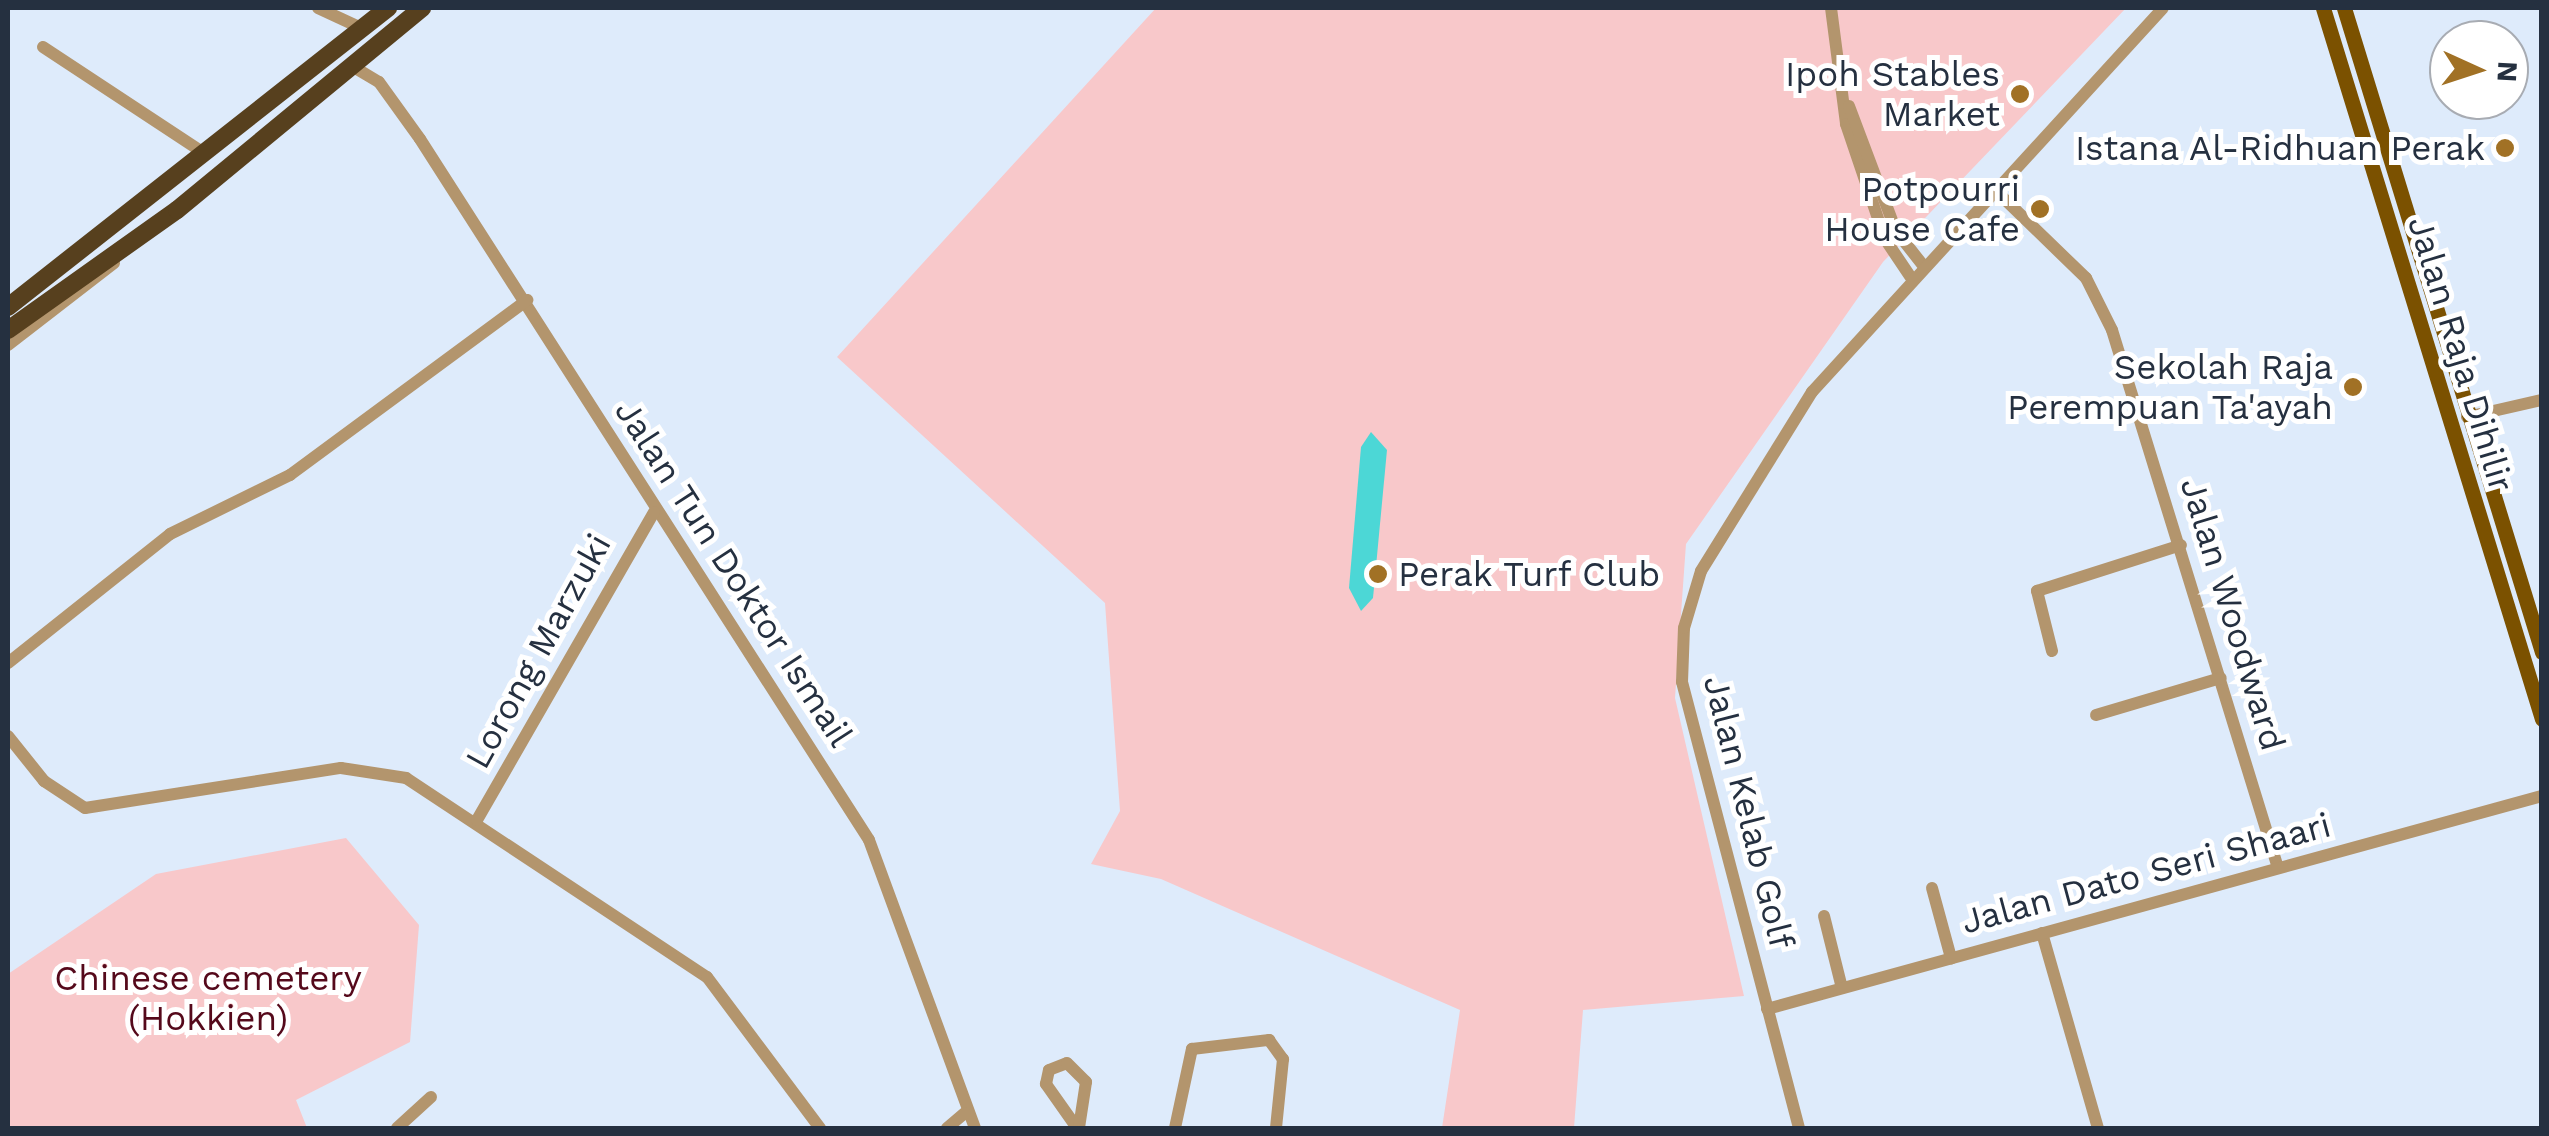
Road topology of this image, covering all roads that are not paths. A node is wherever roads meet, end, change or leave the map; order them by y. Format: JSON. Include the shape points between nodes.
{"nodes":[{"id":1,"x":318,"y":8,"type":"edge"},
{"id":2,"x":388,"y":8,"type":"edge"},
{"id":3,"x":422,"y":8,"type":"edge"},
{"id":4,"x":1831,"y":8,"type":"edge"},
{"id":5,"x":2152,"y":8,"type":"edge"},
{"id":6,"x":2163,"y":8,"type":"edge"},
{"id":7,"x":2324,"y":8,"type":"edge"},
{"id":8,"x":2344,"y":8,"type":"edge"},
{"id":9,"x":329,"y":20,"type":"junction"},
{"id":10,"x":361,"y":28,"type":"junction"},
{"id":11,"x":376,"y":46,"type":"junction"},
{"id":12,"x":42,"y":47,"type":"dead end"},
{"id":13,"x":328,"y":54,"type":"junction"},
{"id":14,"x":352,"y":66,"type":"junction"},
{"id":15,"x":378,"y":82,"type":"junction"},
{"id":16,"x":1846,"y":99,"type":"junction"},
{"id":17,"x":205,"y":154,"type":"junction"},
{"id":18,"x":1992,"y":188,"type":"junction"},
{"id":19,"x":146,"y":234,"type":"junction"},
{"id":20,"x":1922,"y":264,"type":"junction"},
{"id":21,"x":1910,"y":276,"type":"junction"},
{"id":22,"x":527,"y":300,"type":"junction"},
{"id":23,"x":10,"y":304,"type":"edge"},
{"id":24,"x":8,"y":330,"type":"edge"},
{"id":25,"x":8,"y":345,"type":"edge"},
{"id":26,"x":2542,"y":400,"type":"edge"},
{"id":27,"x":2467,"y":417,"type":"junction"},
{"id":28,"x":654,"y":512,"type":"junction"},
{"id":29,"x":2181,"y":545,"type":"junction"},
{"id":30,"x":2052,"y":650,"type":"dead end"},
{"id":31,"x":2542,"y":652,"type":"edge"},
{"id":32,"x":8,"y":663,"type":"edge"},
{"id":33,"x":2221,"y":678,"type":"junction"},
{"id":34,"x":2096,"y":715,"type":"dead end"},
{"id":35,"x":2542,"y":718,"type":"edge"},
{"id":36,"x":8,"y":736,"type":"edge"},
{"id":37,"x":2542,"y":796,"type":"edge"},
{"id":38,"x":478,"y":820,"type":"junction"},
{"id":39,"x":2278,"y":868,"type":"junction"},
{"id":40,"x":1932,"y":888,"type":"dead end"},
{"id":41,"x":1824,"y":916,"type":"dead end"},
{"id":42,"x":2042,"y":933,"type":"junction"},
{"id":43,"x":1951,"y":958,"type":"junction"},
{"id":44,"x":1842,"y":988,"type":"junction"},
{"id":45,"x":1767,"y":1009,"type":"junction"},
{"id":46,"x":432,"y":1097,"type":"dead end"},
{"id":47,"x":965,"y":1113,"type":"junction"},
{"id":48,"x":397,"y":1128,"type":"edge"},
{"id":49,"x":820,"y":1128,"type":"edge"},
{"id":50,"x":947,"y":1128,"type":"edge"},
{"id":51,"x":975,"y":1128,"type":"edge"},
{"id":52,"x":1078,"y":1128,"type":"edge"},
{"id":53,"x":1175,"y":1128,"type":"edge"},
{"id":54,"x":1276,"y":1128,"type":"edge"},
{"id":55,"x":1799,"y":1128,"type":"edge"},
{"id":56,"x":2098,"y":1128,"type":"edge"}],
"edges":[{"from":1,"to":9,"type":"street"},
{"from":2,"to":10,"type":"highway"},
{"from":3,"to":11,"type":"highway"},
{"from":4,"to":16,"type":"street"},
{"from":5,"to":18,"type":"street","name":"Jalan Kelab Golf"},
{"from":6,"to":18,"type":"street","name":"Jalan Kelab Golf"},
{"from":7,"to":35,"type":"main road","name":"Jalan Raja Dihilir"},
{"from":8,"to":27,"type":"main road","name":"Jalan Raja Dihilir"},
{"from":9,"to":10,"type":"street"},
{"from":9,"to":13,"type":"street"},
{"from":10,"to":13,"type":"highway"},
{"from":11,"to":14,"type":"highway"},
{"from":11,"to":15,"type":"street"},
{"from":12,"to":17,"type":"street"},
{"from":13,"to":17,"type":"highway"},
{"from":14,"to":15,"type":"street","name":"Jalan Tun Doktor Ismail"},
{"from":14,"to":19,"type":"highway"},
{"from":15,"to":22,"type":"street","name":"Jalan Tun Doktor Ismail"},
{"from":16,"to":20,"type":"street","via":[[1896,231]]},
{"from":16,"to":21,"type":"street","via":[[1885,240]]},
{"from":17,"to":23,"type":"highway"},
{"from":18,"to":20,"type":"street","name":"Jalan Kelab Golf"},
{"from":18,"to":29,"type":"street","name":"Jalan Woodward","via":[[2094,287]]},
{"from":19,"to":24,"type":"highway"},
{"from":19,"to":25,"type":"street"},
{"from":20,"to":21,"type":"street","name":"Jalan Kelab Golf"},
{"from":21,"to":45,"type":"street","name":"Jalan Kelab Golf","via":[[1812,392],[1701,571],[1684,628],[1682,682]]},
{"from":22,"to":28,"type":"street","name":"Jalan Tun Doktor Ismail"},
{"from":22,"to":32,"type":"street","via":[[290,475],[170,534]]},
{"from":26,"to":27,"type":"street"},
{"from":27,"to":31,"type":"main road","name":"Jalan Raja Dihilir"},
{"from":28,"to":38,"type":"street","name":"Lorong Marzuki"},
{"from":28,"to":47,"type":"street","name":"Jalan Tun Doktor Ismail","via":[[869,840]]},
{"from":29,"to":30,"type":"street","via":[[2037,591]]},
{"from":29,"to":33,"type":"street","name":"Jalan Woodward"},
{"from":33,"to":34,"type":"street"},
{"from":33,"to":39,"type":"street","name":"Jalan Woodward"},
{"from":36,"to":38,"type":"street","via":[[44,781],[85,808],[365,766]]},
{"from":37,"to":39,"type":"street","name":"Jalan Dato Seri Shaari"},
{"from":38,"to":49,"type":"street","via":[[707,977]]},
{"from":39,"to":42,"type":"street","name":"Jalan Dato Seri Shaari"},
{"from":40,"to":43,"type":"street"},
{"from":41,"to":44,"type":"street"},
{"from":42,"to":43,"type":"street","name":"Jalan Dato Seri Shaari"},
{"from":42,"to":56,"type":"street"},
{"from":43,"to":44,"type":"street","name":"Jalan Dato Seri Shaari"},
{"from":44,"to":45,"type":"street","name":"Jalan Dato Seri Shaari"},
{"from":45,"to":55,"type":"street","name":"Jalan Kelab Golf"},
{"from":46,"to":48,"type":"street"},
{"from":47,"to":50,"type":"street"},
{"from":47,"to":51,"type":"street","name":"Jalan Tun Doktor Ismail"},
{"from":52,"to":52,"type":"street","via":[[1046,1084],[1049,1070],[1067,1062],[1086,1082]]},
{"from":53,"to":54,"type":"street","via":[[1192,1049],[1269,1040],[1284,1059]]}]}
